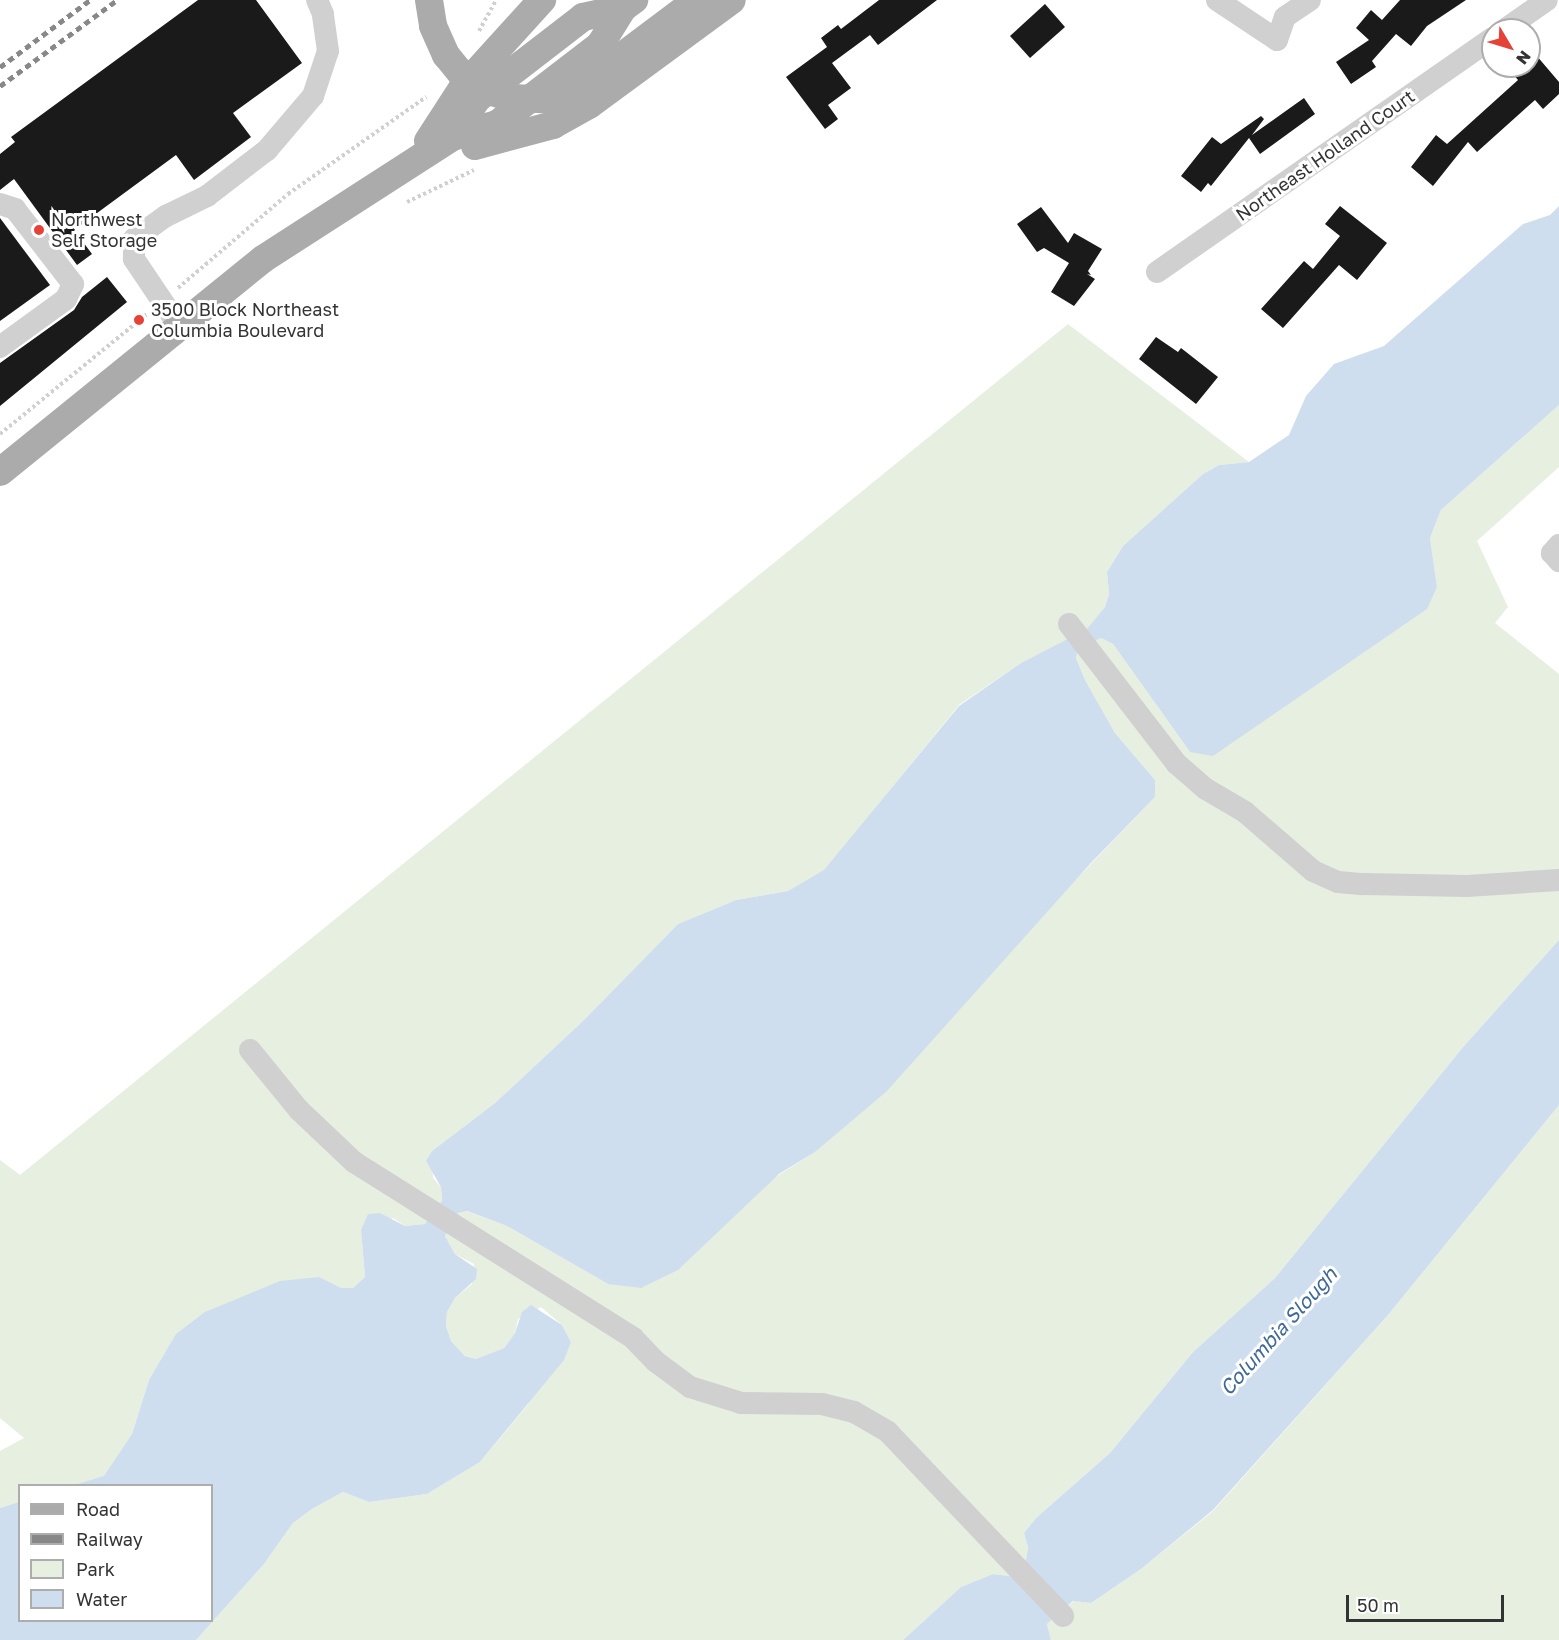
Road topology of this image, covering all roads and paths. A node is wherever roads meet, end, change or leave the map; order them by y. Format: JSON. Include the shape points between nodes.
{"nodes":[{"id":1,"x":317,"y":0,"type":"edge"},
{"id":2,"x":429,"y":0,"type":"edge"},
{"id":3,"x":542,"y":0,"type":"edge"},
{"id":4,"x":697,"y":0,"type":"edge"},
{"id":5,"x":732,"y":0,"type":"edge"},
{"id":6,"x":1216,"y":0,"type":"edge"},
{"id":7,"x":1310,"y":0,"type":"edge"},
{"id":8,"x":1547,"y":0,"type":"edge"},
{"id":9,"x":629,"y":4,"type":"edge"},
{"id":10,"x":1521,"y":18,"type":"edge"},
{"id":11,"x":1481,"y":46,"type":"edge"},
{"id":12,"x":431,"y":93,"type":"dead end"},
{"id":13,"x":419,"y":156,"type":"junction"},
{"id":14,"x":0,"y":204,"type":"edge"},
{"id":15,"x":1156,"y":272,"type":"dead end"},
{"id":16,"x":162,"y":302,"type":"junction"},
{"id":17,"x":179,"y":326,"type":"junction"},
{"id":18,"x":0,"y":347,"type":"edge"},
{"id":19,"x":0,"y":434,"type":"edge"},
{"id":20,"x":0,"y":472,"type":"edge"},
{"id":21,"x":1559,"y":545,"type":"edge"},
{"id":22,"x":1559,"y":561,"type":"edge"},
{"id":23,"x":1069,"y":624,"type":"dead end"},
{"id":24,"x":1559,"y":880,"type":"edge"},
{"id":25,"x":250,"y":1050,"type":"dead end"},
{"id":26,"x":1063,"y":1616,"type":"dead end"}],
"edges":[{"from":1,"to":16,"type":"street","via":[[328,51],[313,96],[267,150],[207,196],[166,216],[134,239],[134,259]]},
{"from":2,"to":4,"type":"main road","bridge":true,"via":[[438,42],[453,66],[483,89],[529,101],[580,86]]},
{"from":3,"to":13,"type":"main road","via":[[463,87]]},
{"from":5,"to":13,"type":"main road","via":[[615,89],[553,125],[502,141]]},
{"from":6,"to":7,"type":"street","via":[[1277,40],[1286,17]]},
{"from":8,"to":10,"type":"street"},
{"from":9,"to":13,"type":"main road","via":[[583,17],[477,99],[452,137]]},
{"from":11,"to":15,"type":"street","name":"Northeast Holland Court"},
{"from":12,"to":16,"type":"path","via":[[288,194]]},
{"from":13,"to":17,"type":"main road","via":[[263,259]]},
{"from":14,"to":18,"type":"street","via":[[15,209],[73,284],[66,300]]},
{"from":16,"to":17,"type":"street"},
{"from":16,"to":19,"type":"path"},
{"from":17,"to":20,"type":"main road"},
{"from":21,"to":22,"type":"street","via":[[1552,553]]},
{"from":23,"to":24,"type":"street","via":[[1181,769],[1245,812],[1313,871],[1338,882],[1363,884],[1467,886]]},
{"from":25,"to":26,"type":"street","via":[[299,1110],[354,1162],[633,1338],[655,1361],[690,1387],[741,1403],[822,1404],[868,1419],[898,1441]]}]}
